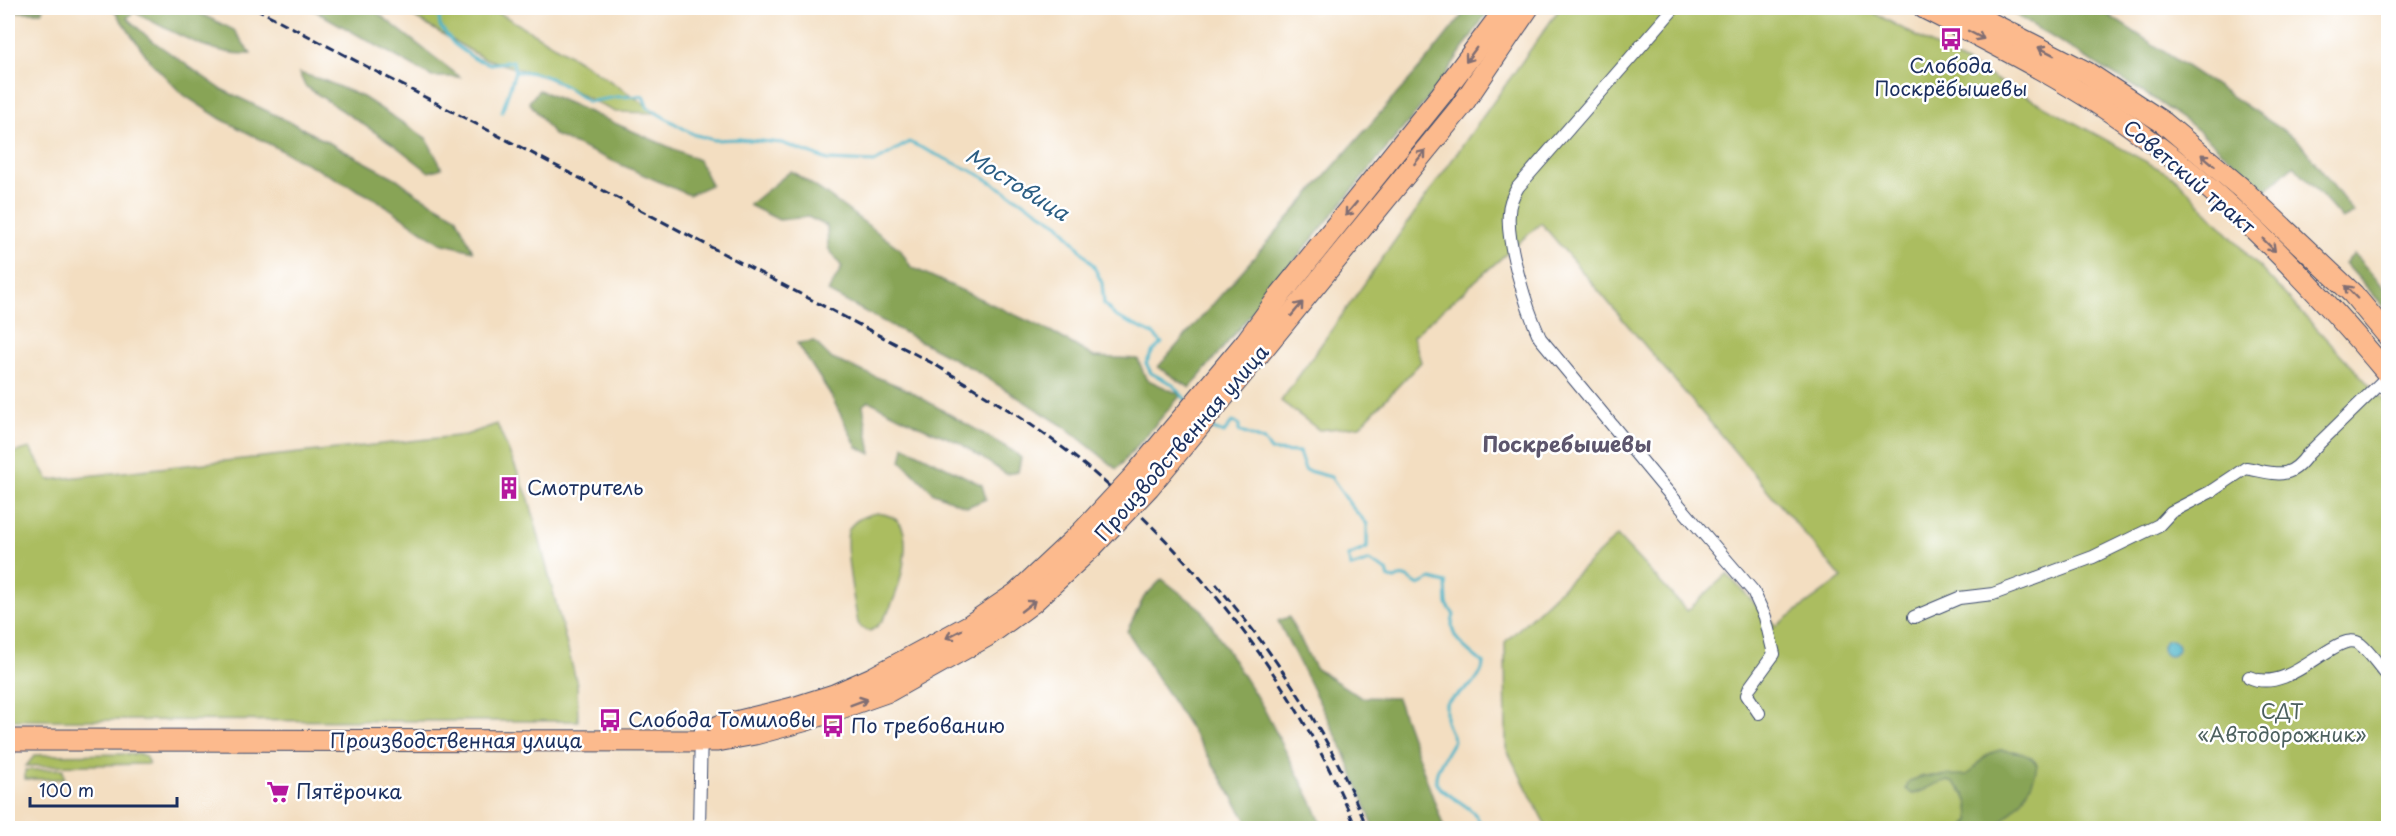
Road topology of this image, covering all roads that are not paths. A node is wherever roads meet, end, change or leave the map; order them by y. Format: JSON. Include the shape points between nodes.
{"nodes":[{"id":1,"x":1506,"y":8,"type":"edge"},
{"id":2,"x":1528,"y":8,"type":"edge"},
{"id":3,"x":1674,"y":8,"type":"edge"},
{"id":4,"x":1924,"y":8,"type":"edge"},
{"id":5,"x":1961,"y":8,"type":"edge"},
{"id":6,"x":2388,"y":336,"type":"edge"},
{"id":7,"x":1252,"y":348,"type":"junction"},
{"id":8,"x":2388,"y":375,"type":"edge"},
{"id":9,"x":1914,"y":617,"type":"dead end"},
{"id":10,"x":2249,"y":676,"type":"dead end"},
{"id":11,"x":2388,"y":676,"type":"edge"},
{"id":12,"x":1759,"y":713,"type":"dead end"},
{"id":13,"x":8,"y":729,"type":"edge"},
{"id":14,"x":701,"y":735,"type":"junction"},
{"id":15,"x":8,"y":740,"type":"edge"},
{"id":16,"x":699,"y":828,"type":"edge"}],
"edges":[{"from":1,"to":7,"type":"highway","name":"Производственная улица","one_way":true,"via":[[1281,294]]},
{"from":7,"to":2,"type":"highway","name":"Производственная улица","one_way":true,"via":[[1460,108]]},
{"from":3,"to":12,"type":"street","via":[[1518,187],[1508,224],[1540,338],[1753,591],[1765,617],[1774,654],[1747,695]]},
{"from":4,"to":8,"type":"highway","name":"Советский тракт","one_way":true,"via":[[2044,71],[2143,135],[2228,204],[2335,311]]},
{"from":6,"to":5,"type":"highway","name":"Советский тракт","one_way":true,"via":[[2354,294],[2240,187],[2164,123],[2086,72]]},
{"from":7,"to":14,"type":"highway","name":"Производственная улица","bridge":true,"via":[[1149,487],[1086,540],[1032,603],[987,636],[889,691],[807,720],[755,734]]},
{"from":8,"to":9,"type":"street","via":[[2308,454],[2298,469],[2282,474],[2246,468],[2171,513],[2159,525],[2093,557],[1993,594],[1959,598]]},
{"from":10,"to":11,"type":"street","via":[[2258,681],[2288,676],[2349,641],[2360,644]]},
{"from":13,"to":14,"type":"highway","name":"Производственная улица"},
{"from":14,"to":15,"type":"highway","name":"Производственная улица"},
{"from":14,"to":16,"type":"street"}]}
